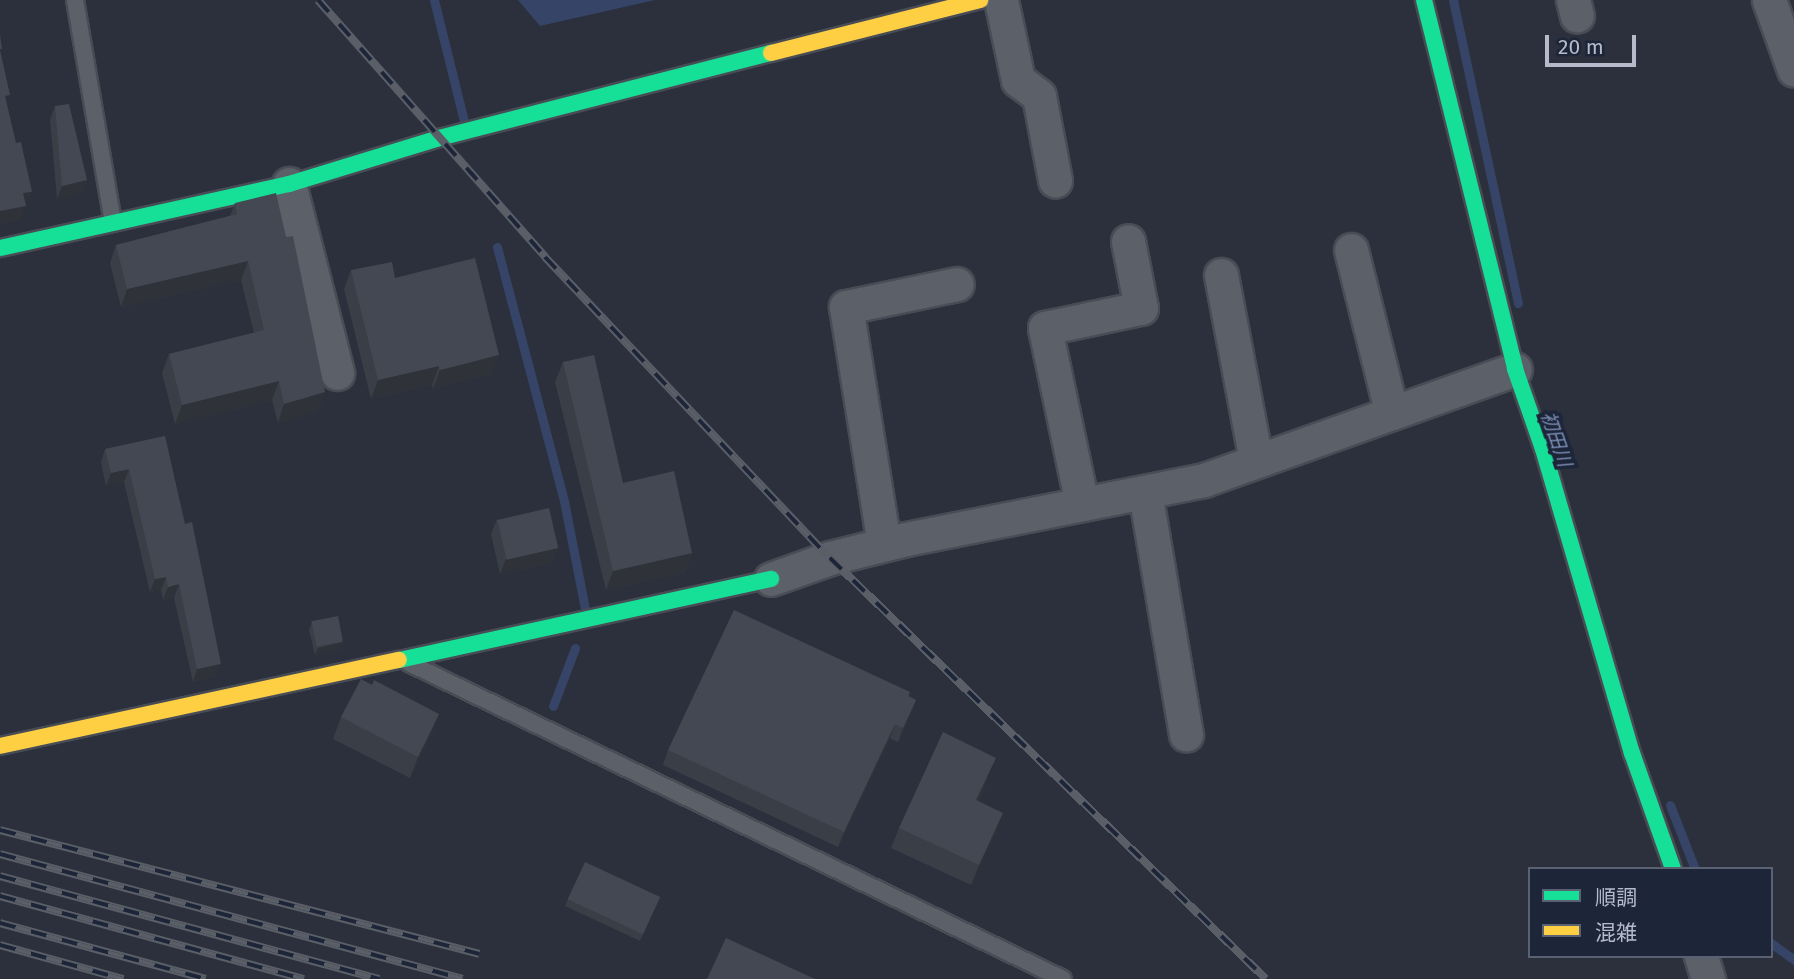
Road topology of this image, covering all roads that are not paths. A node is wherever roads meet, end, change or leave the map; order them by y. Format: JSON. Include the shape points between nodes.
{"nodes":[{"id":1,"x":75,"y":0,"type":"edge"},
{"id":2,"x":1001,"y":0,"type":"edge"},
{"id":3,"x":1424,"y":0,"type":"edge"},
{"id":4,"x":1769,"y":0,"type":"edge"},
{"id":5,"x":962,"y":2,"type":"edge"},
{"id":6,"x":1794,"y":70,"type":"edge"},
{"id":7,"x":1055,"y":180,"type":"dead end"},
{"id":8,"x":289,"y":184,"type":"junction"},
{"id":9,"x":113,"y":223,"type":"junction"},
{"id":10,"x":1128,"y":241,"type":"dead end"},
{"id":11,"x":0,"y":248,"type":"edge"},
{"id":12,"x":1351,"y":250,"type":"dead end"},
{"id":13,"x":1221,"y":275,"type":"dead end"},
{"id":14,"x":957,"y":284,"type":"dead end"},
{"id":15,"x":1515,"y":369,"type":"junction"},
{"id":16,"x":337,"y":373,"type":"dead end"},
{"id":17,"x":1391,"y":411,"type":"junction"},
{"id":18,"x":1256,"y":461,"type":"junction"},
{"id":19,"x":1145,"y":492,"type":"junction"},
{"id":20,"x":1082,"y":504,"type":"junction"},
{"id":21,"x":884,"y":544,"type":"junction"},
{"id":22,"x":771,"y":579,"type":"joint"},
{"id":23,"x":401,"y":659,"type":"junction"},
{"id":24,"x":1186,"y":735,"type":"dead end"},
{"id":25,"x":0,"y":746,"type":"edge"},
{"id":26,"x":1672,"y":867,"type":"edge"},
{"id":27,"x":1702,"y":958,"type":"edge"},
{"id":28,"x":1063,"y":979,"type":"edge"},
{"id":29,"x":1708,"y":979,"type":"edge"}],
"edges":[{"from":1,"to":9,"type":"lane"},
{"from":2,"to":7,"type":"street","via":[[1017,80],[1039,96]]},
{"from":3,"to":15,"type":"street"},
{"from":4,"to":6,"type":"street"},
{"from":5,"to":8,"type":"street","via":[[439,138]]},
{"from":8,"to":9,"type":"street"},
{"from":8,"to":16,"type":"street"},
{"from":9,"to":11,"type":"street"},
{"from":10,"to":20,"type":"street","via":[[1141,308],[1045,328]]},
{"from":12,"to":17,"type":"street"},
{"from":13,"to":18,"type":"street"},
{"from":14,"to":21,"type":"street","via":[[846,307]]},
{"from":15,"to":17,"type":"street"},
{"from":15,"to":26,"type":"street","via":[[1632,753]]},
{"from":17,"to":18,"type":"street"},
{"from":18,"to":19,"type":"street","via":[[1204,480]]},
{"from":19,"to":20,"type":"street"},
{"from":19,"to":24,"type":"street"},
{"from":20,"to":21,"type":"street"},
{"from":21,"to":22,"type":"street"},
{"from":22,"to":23,"type":"street"},
{"from":23,"to":25,"type":"street"},
{"from":23,"to":28,"type":"lane"},
{"from":27,"to":29,"type":"street"}]}
